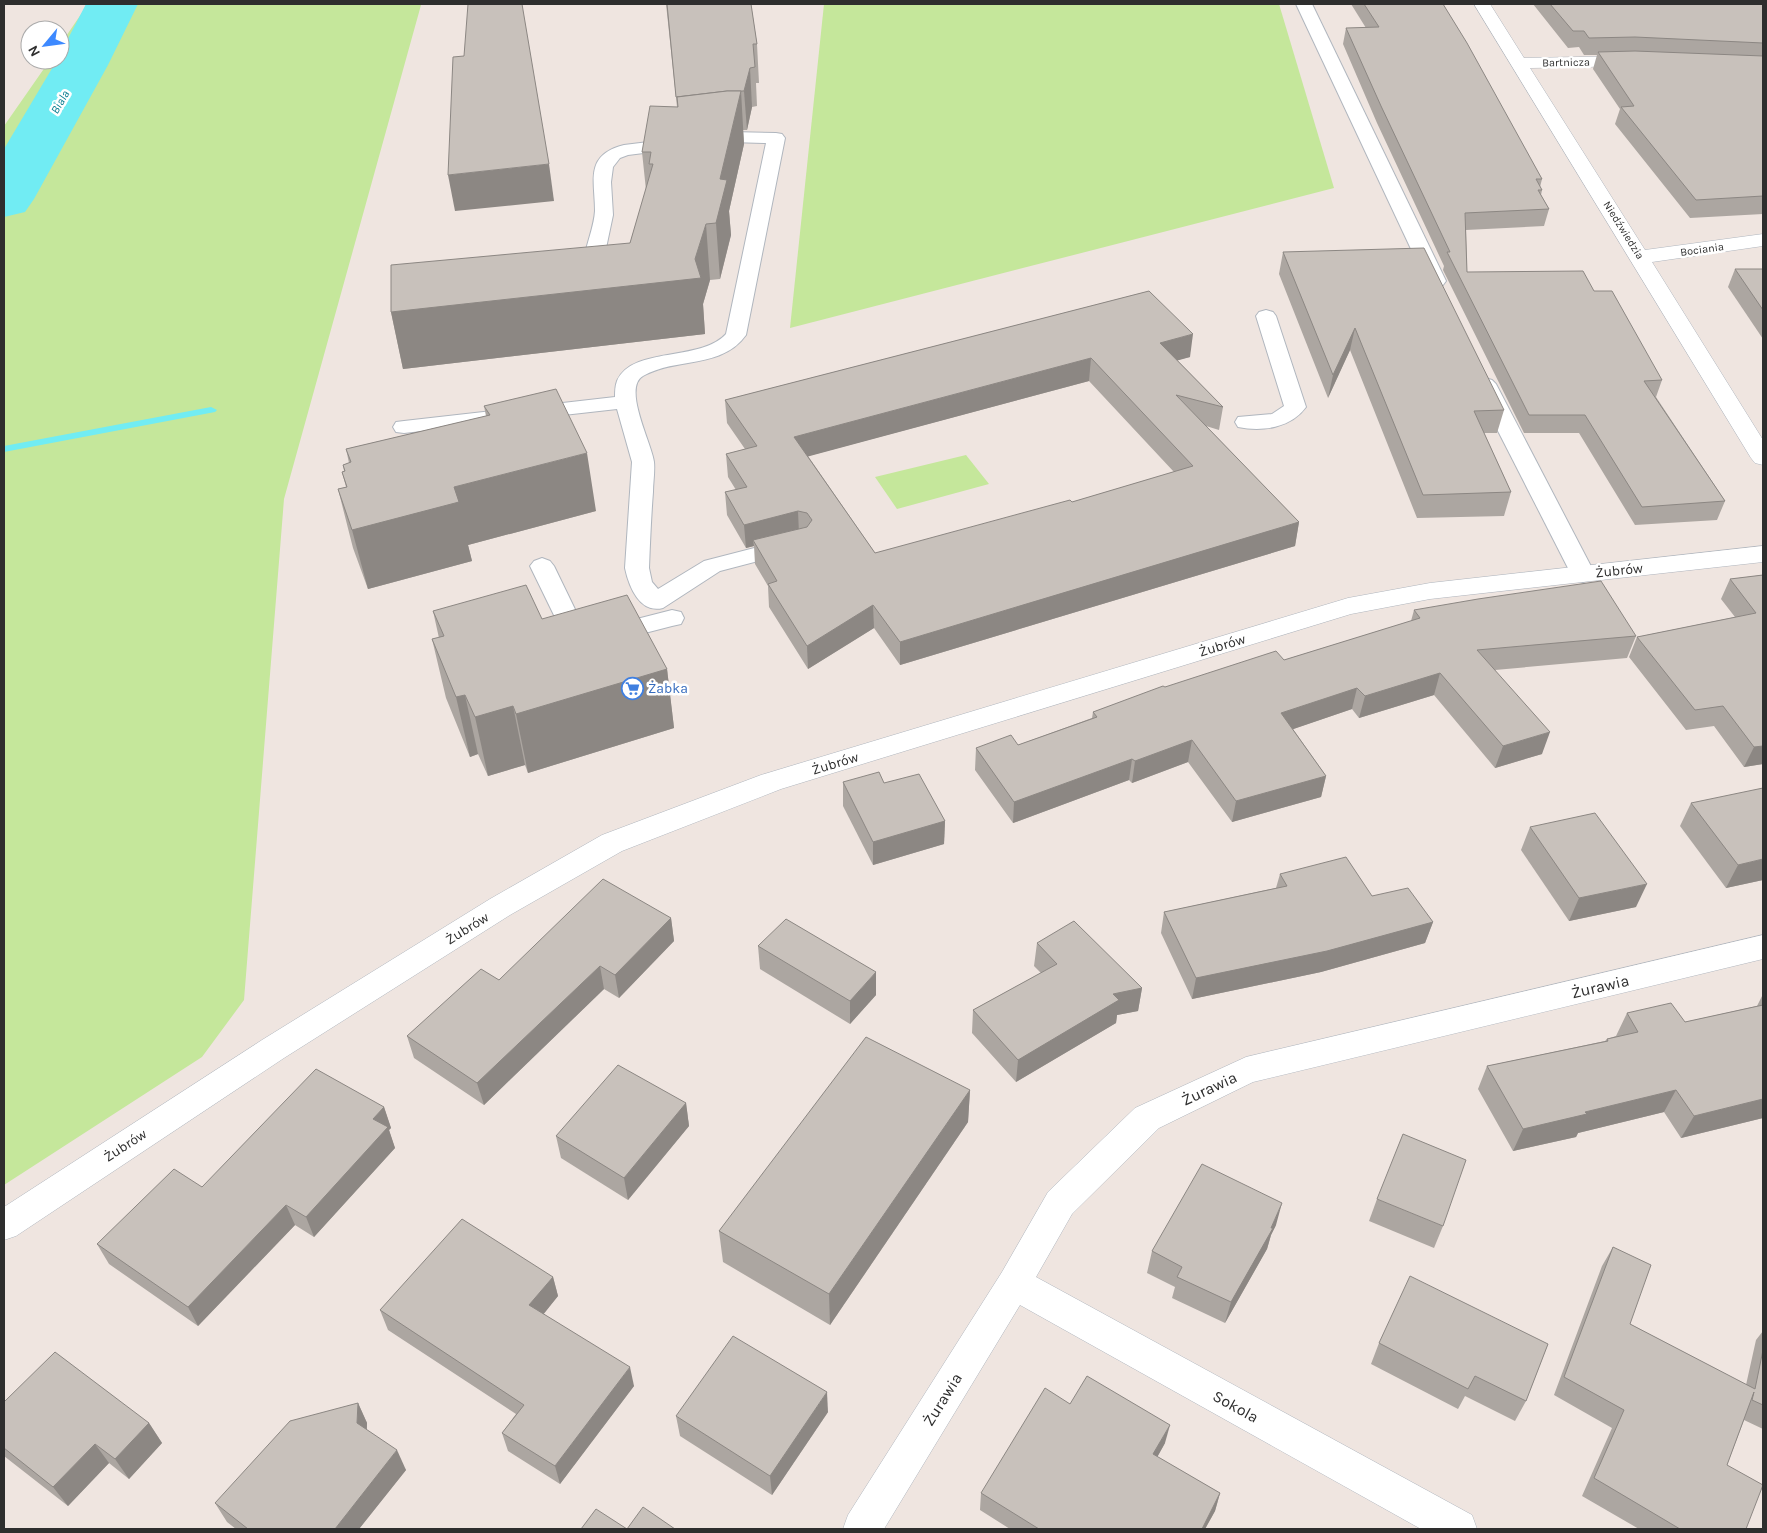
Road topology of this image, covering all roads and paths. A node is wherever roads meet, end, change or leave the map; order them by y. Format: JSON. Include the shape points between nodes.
{"nodes":[{"id":1,"x":1304,"y":4,"type":"edge"},
{"id":2,"x":1482,"y":4,"type":"edge"},
{"id":3,"x":1650,"y":62,"type":"edge"},
{"id":4,"x":1519,"y":63,"type":"junction"},
{"id":5,"x":1763,"y":240,"type":"edge"},
{"id":6,"x":1641,"y":257,"type":"junction"},
{"id":7,"x":554,"y":269,"type":"edge"},
{"id":8,"x":1444,"y":298,"type":"edge"},
{"id":9,"x":1266,"y":316,"type":"dead end"},
{"id":10,"x":1478,"y":369,"type":"edge"},
{"id":11,"x":625,"y":402,"type":"junction"},
{"id":12,"x":1246,"y":422,"type":"dead end"},
{"id":13,"x":404,"y":427,"type":"dead end"},
{"id":14,"x":1763,"y":458,"type":"edge"},
{"id":15,"x":799,"y":543,"type":"edge"},
{"id":16,"x":1763,"y":554,"type":"edge"},
{"id":17,"x":542,"y":566,"type":"dead end"},
{"id":18,"x":1583,"y":574,"type":"junction"},
{"id":19,"x":672,"y":618,"type":"dead end"},
{"id":20,"x":1763,"y":947,"type":"edge"},
{"id":21,"x":4,"y":1225,"type":"edge"},
{"id":22,"x":1014,"y":1283,"type":"junction"},
{"id":23,"x":862,"y":1529,"type":"edge"},
{"id":24,"x":1458,"y":1529,"type":"edge"}],
"edges":[{"from":1,"to":8,"type":"lane"},
{"from":2,"to":4,"type":"street","name":"Niedźwiedzia"},
{"from":3,"to":4,"type":"street","name":"Bartnicza"},
{"from":4,"to":6,"type":"street","name":"Niedźwiedzia"},
{"from":5,"to":6,"type":"street","name":"Bociania"},
{"from":6,"to":14,"type":"street","name":"Niedźwiedzia"},
{"from":7,"to":11,"type":"lane","via":[[572,268],[595,253],[604,212],[602,169],[611,154],[730,137],[776,138],[736,335],[728,344],[705,354],[634,372],[626,382]]},
{"from":9,"to":12,"type":"lane","via":[[1295,407],[1289,416],[1277,420]]},
{"from":10,"to":18,"type":"lane"},
{"from":11,"to":13,"type":"lane"},
{"from":11,"to":15,"type":"lane","via":[[643,462],[640,584],[656,602],[712,566]]},
{"from":16,"to":18,"type":"street","name":"Żubrów"},
{"from":17,"to":19,"type":"lane","via":[[580,642]]},
{"from":18,"to":21,"type":"street","name":"Żubrów","via":[[1430,591],[1348,606],[771,782],[612,843],[500,907],[273,1049]]},
{"from":20,"to":22,"type":"street","name":"Żurawia","via":[[1246,1070],[1147,1118],[1060,1203]]},
{"from":22,"to":23,"type":"street","name":"Żurawia"},
{"from":22,"to":24,"type":"street","name":"Sokola"}]}
